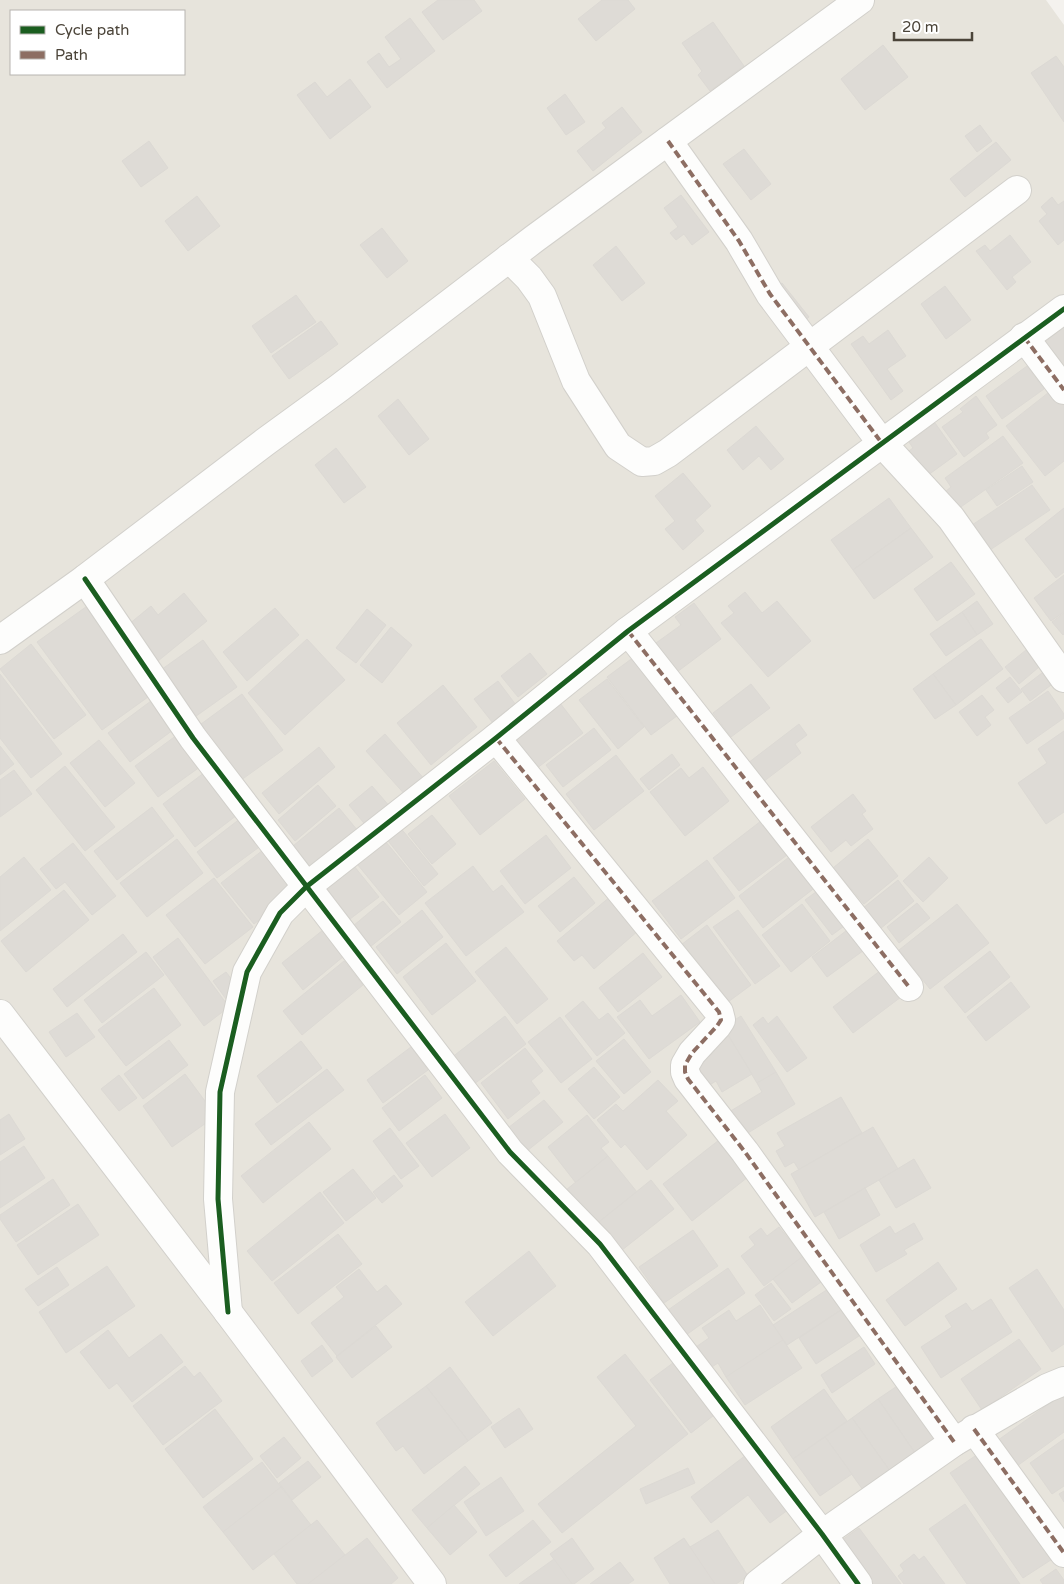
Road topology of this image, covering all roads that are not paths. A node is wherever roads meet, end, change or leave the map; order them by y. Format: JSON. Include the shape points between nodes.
{"nodes":[{"id":1,"x":860,"y":0,"type":"edge"},
{"id":2,"x":668,"y":141,"type":"junction"},
{"id":3,"x":1017,"y":190,"type":"dead end"},
{"id":4,"x":508,"y":258,"type":"junction"},
{"id":5,"x":1064,"y":308,"type":"edge"},
{"id":6,"x":1024,"y":337,"type":"junction"},
{"id":7,"x":809,"y":346,"type":"junction"},
{"id":8,"x":1064,"y":390,"type":"edge"},
{"id":9,"x":881,"y":442,"type":"junction"},
{"id":10,"x":85,"y":579,"type":"junction"},
{"id":11,"x":628,"y":631,"type":"junction"},
{"id":12,"x":0,"y":640,"type":"edge"},
{"id":13,"x":1064,"y":678,"type":"edge"},
{"id":14,"x":496,"y":738,"type":"junction"},
{"id":15,"x":306,"y":888,"type":"junction"},
{"id":16,"x":909,"y":988,"type":"dead end"},
{"id":17,"x":0,"y":1014,"type":"edge"},
{"id":18,"x":228,"y":1312,"type":"junction"},
{"id":19,"x":1064,"y":1381,"type":"edge"},
{"id":20,"x":964,"y":1436,"type":"junction"},
{"id":21,"x":822,"y":1534,"type":"junction"},
{"id":22,"x":1064,"y":1553,"type":"edge"},
{"id":23,"x":432,"y":1584,"type":"edge"},
{"id":24,"x":758,"y":1584,"type":"edge"},
{"id":25,"x":858,"y":1584,"type":"edge"}],
"edges":[{"from":1,"to":2,"type":"street"},
{"from":2,"to":4,"type":"street"},
{"from":2,"to":7,"type":"street","via":[[739,240],[770,294]]},
{"from":3,"to":7,"type":"street"},
{"from":4,"to":7,"type":"street","via":[[542,296],[576,381],[603,424],[618,446],[642,462],[654,461],[668,453]]},
{"from":4,"to":10,"type":"street"},
{"from":5,"to":6,"type":"street"},
{"from":6,"to":8,"type":"street"},
{"from":6,"to":9,"type":"street"},
{"from":7,"to":9,"type":"street"},
{"from":9,"to":11,"type":"street"},
{"from":9,"to":13,"type":"street","via":[[951,518]]},
{"from":10,"to":12,"type":"street"},
{"from":10,"to":15,"type":"street","via":[[193,738]]},
{"from":11,"to":14,"type":"street"},
{"from":11,"to":16,"type":"street"},
{"from":14,"to":15,"type":"street"},
{"from":14,"to":20,"type":"street","via":[[719,1012],[721,1020],[685,1066],[688,1079]]},
{"from":15,"to":18,"type":"street","via":[[280,912],[247,972],[220,1092],[218,1199]]},
{"from":15,"to":21,"type":"street","via":[[510,1152],[600,1244]]},
{"from":17,"to":18,"type":"street"},
{"from":18,"to":23,"type":"street"},
{"from":19,"to":20,"type":"street"},
{"from":20,"to":21,"type":"street"},
{"from":20,"to":22,"type":"street"},
{"from":21,"to":24,"type":"street"},
{"from":21,"to":25,"type":"street"}]}
